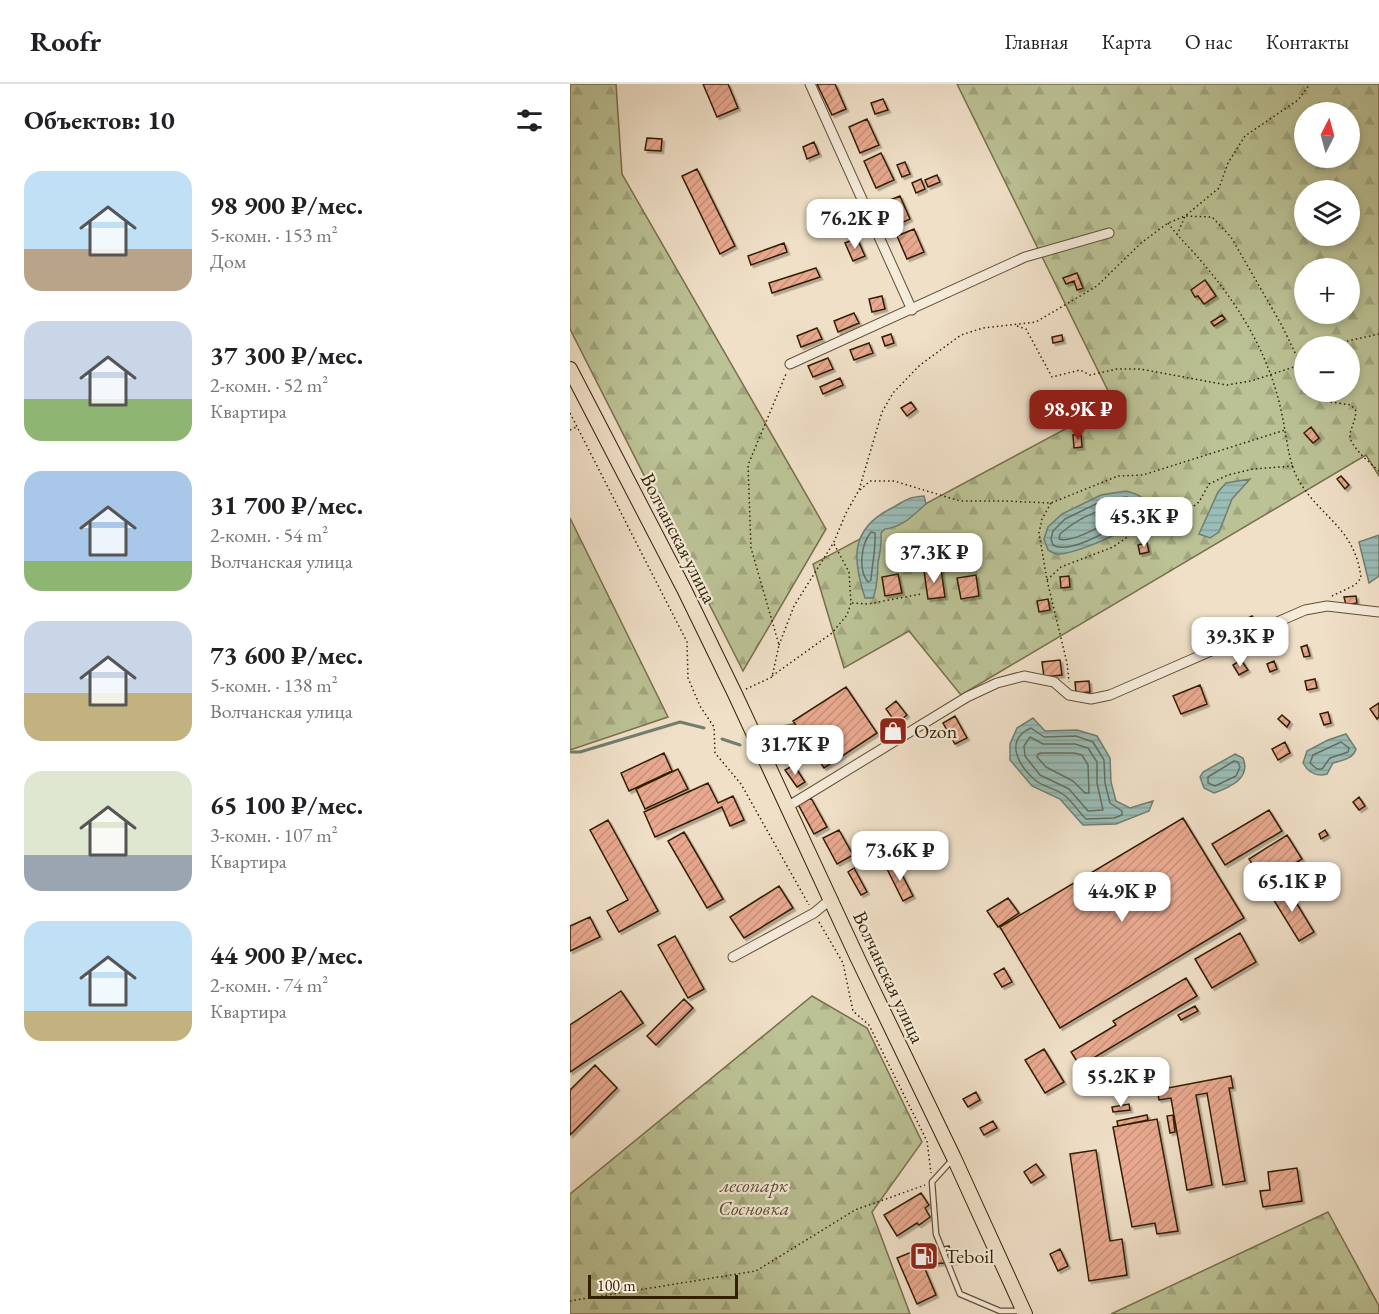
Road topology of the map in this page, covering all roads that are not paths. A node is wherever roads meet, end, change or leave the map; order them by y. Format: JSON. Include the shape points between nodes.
{"nodes":[{"id":1,"x":810,"y":84,"type":"edge"},
{"id":2,"x":1109,"y":233,"type":"dead end"},
{"id":3,"x":912,"y":310,"type":"junction"},
{"id":4,"x":790,"y":364,"type":"road end"},
{"id":5,"x":570,"y":369,"type":"edge"},
{"id":6,"x":1379,"y":612,"type":"edge"},
{"id":7,"x":787,"y":807,"type":"junction"},
{"id":8,"x":831,"y":899,"type":"junction"},
{"id":9,"x":733,"y":957,"type":"dead end"},
{"id":10,"x":954,"y":1158,"type":"junction"},
{"id":11,"x":1024,"y":1313,"type":"edge"}],
"edges":[{"from":1,"to":3,"type":"street"},
{"from":2,"to":3,"type":"street","via":[[1024,257]]},
{"from":3,"to":4,"type":"street"},
{"from":5,"to":7,"type":"main road","name":"Волчанская улица","via":[[684,589]]},
{"from":6,"to":7,"type":"street","via":[[1327,606],[1305,610],[1110,696],[1091,699],[1070,695],[1054,682],[1024,676],[997,683],[967,697]]},
{"from":7,"to":8,"type":"main road","name":"Волчанская улица"},
{"from":8,"to":9,"type":"street","via":[[814,913]]},
{"from":8,"to":10,"type":"main road","name":"Волчанская улица"},
{"from":10,"to":11,"type":"main road","name":"Волчанская улица"},
{"from":10,"to":11,"type":"lane","via":[[932,1182],[936,1234],[960,1294],[1000,1311]]}]}
